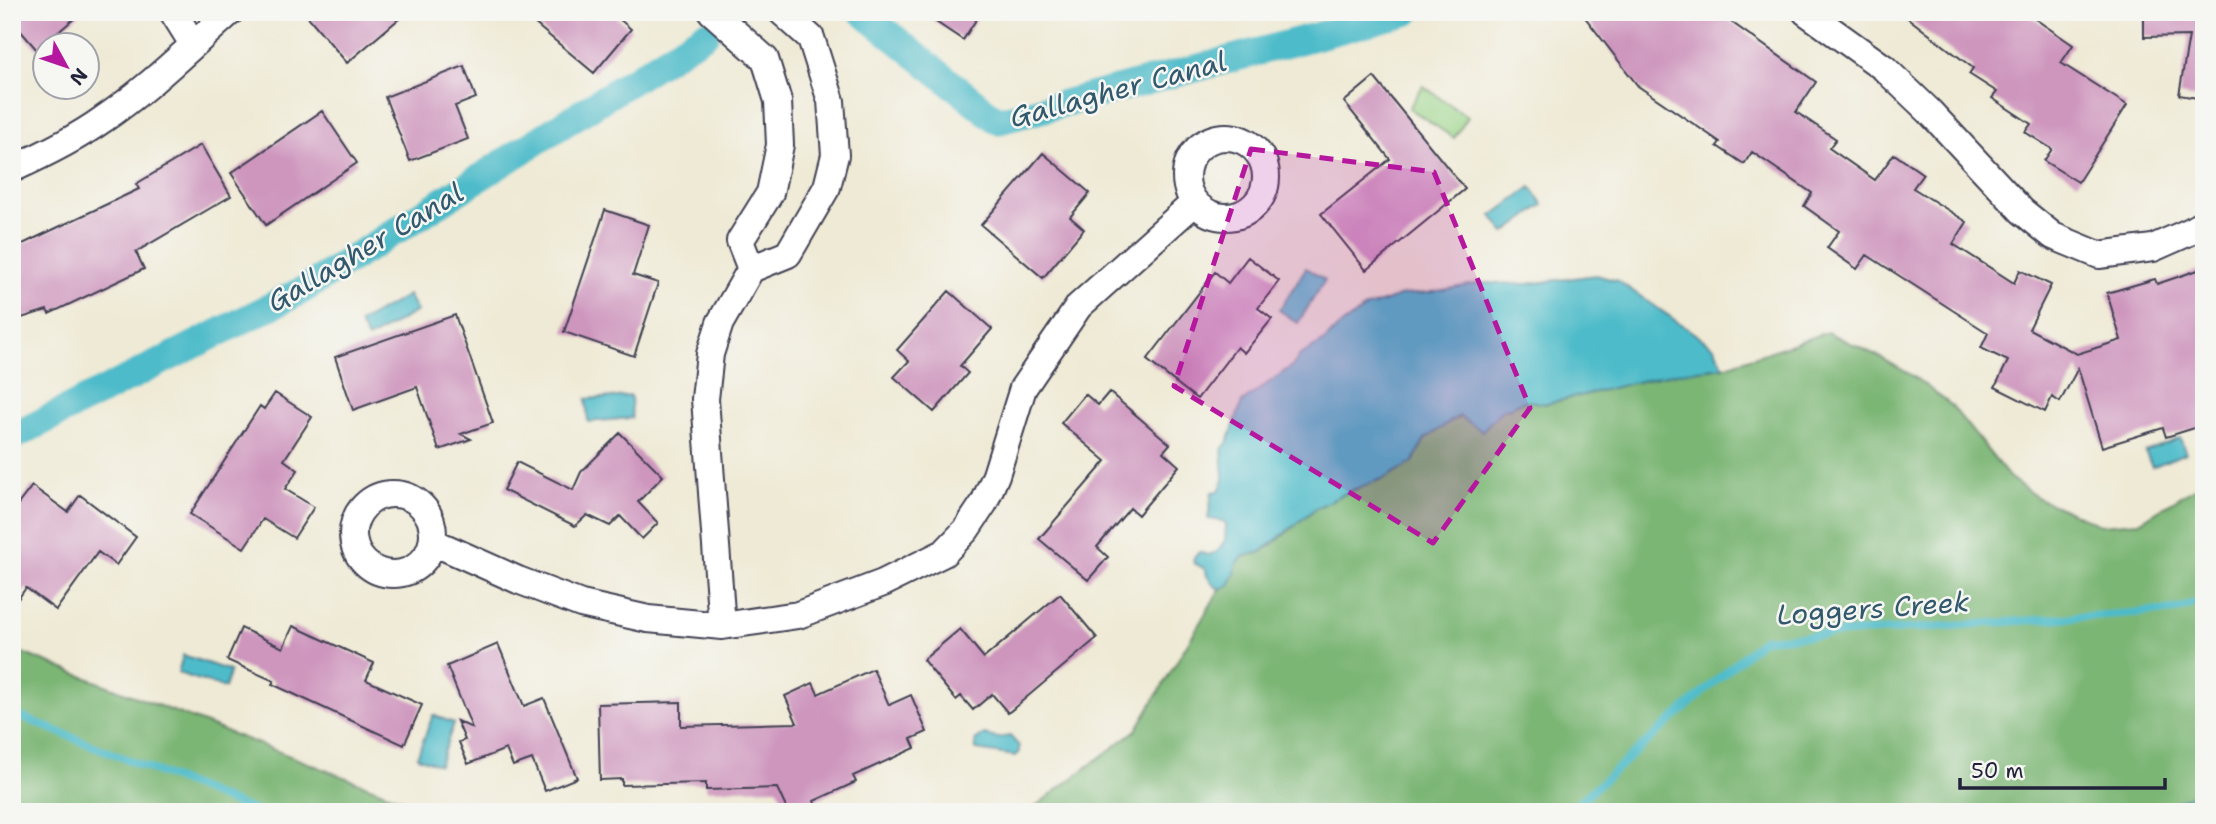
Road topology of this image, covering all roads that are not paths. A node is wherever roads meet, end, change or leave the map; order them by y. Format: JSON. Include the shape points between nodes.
{"nodes":[{"id":1,"x":173,"y":12,"type":"edge"},
{"id":2,"x":230,"y":12,"type":"edge"},
{"id":3,"x":712,"y":12,"type":"edge"},
{"id":4,"x":782,"y":12,"type":"edge"},
{"id":5,"x":1806,"y":12,"type":"edge"},
{"id":6,"x":193,"y":44,"type":"junction"},
{"id":7,"x":12,"y":169,"type":"edge"},
{"id":8,"x":1194,"y":203,"type":"dead end"},
{"id":9,"x":2204,"y":223,"type":"edge"},
{"id":10,"x":751,"y":270,"type":"junction"},
{"id":11,"x":433,"y":542,"type":"dead end"},
{"id":12,"x":722,"y":626,"type":"junction"}],
"edges":[{"from":1,"to":6,"type":"street"},
{"from":2,"to":6,"type":"street"},
{"from":3,"to":10,"type":"street","via":[[765,59],[778,101],[780,145],[770,193],[740,241]]},
{"from":4,"to":10,"type":"street","via":[[811,38],[831,101],[835,155],[827,187],[788,254]]},
{"from":5,"to":9,"type":"street","via":[[1884,68],[2022,211],[2053,236],[2099,255],[2153,248]]},
{"from":6,"to":7,"type":"street","via":[[100,122]]},
{"from":8,"to":12,"type":"street","via":[[1079,306],[1023,388],[984,503],[944,552],[883,583],[798,615]]},
{"from":10,"to":12,"type":"street","via":[[720,323],[710,354],[705,399]]},
{"from":11,"to":12,"type":"street","via":[[581,604],[649,619]]}]}
